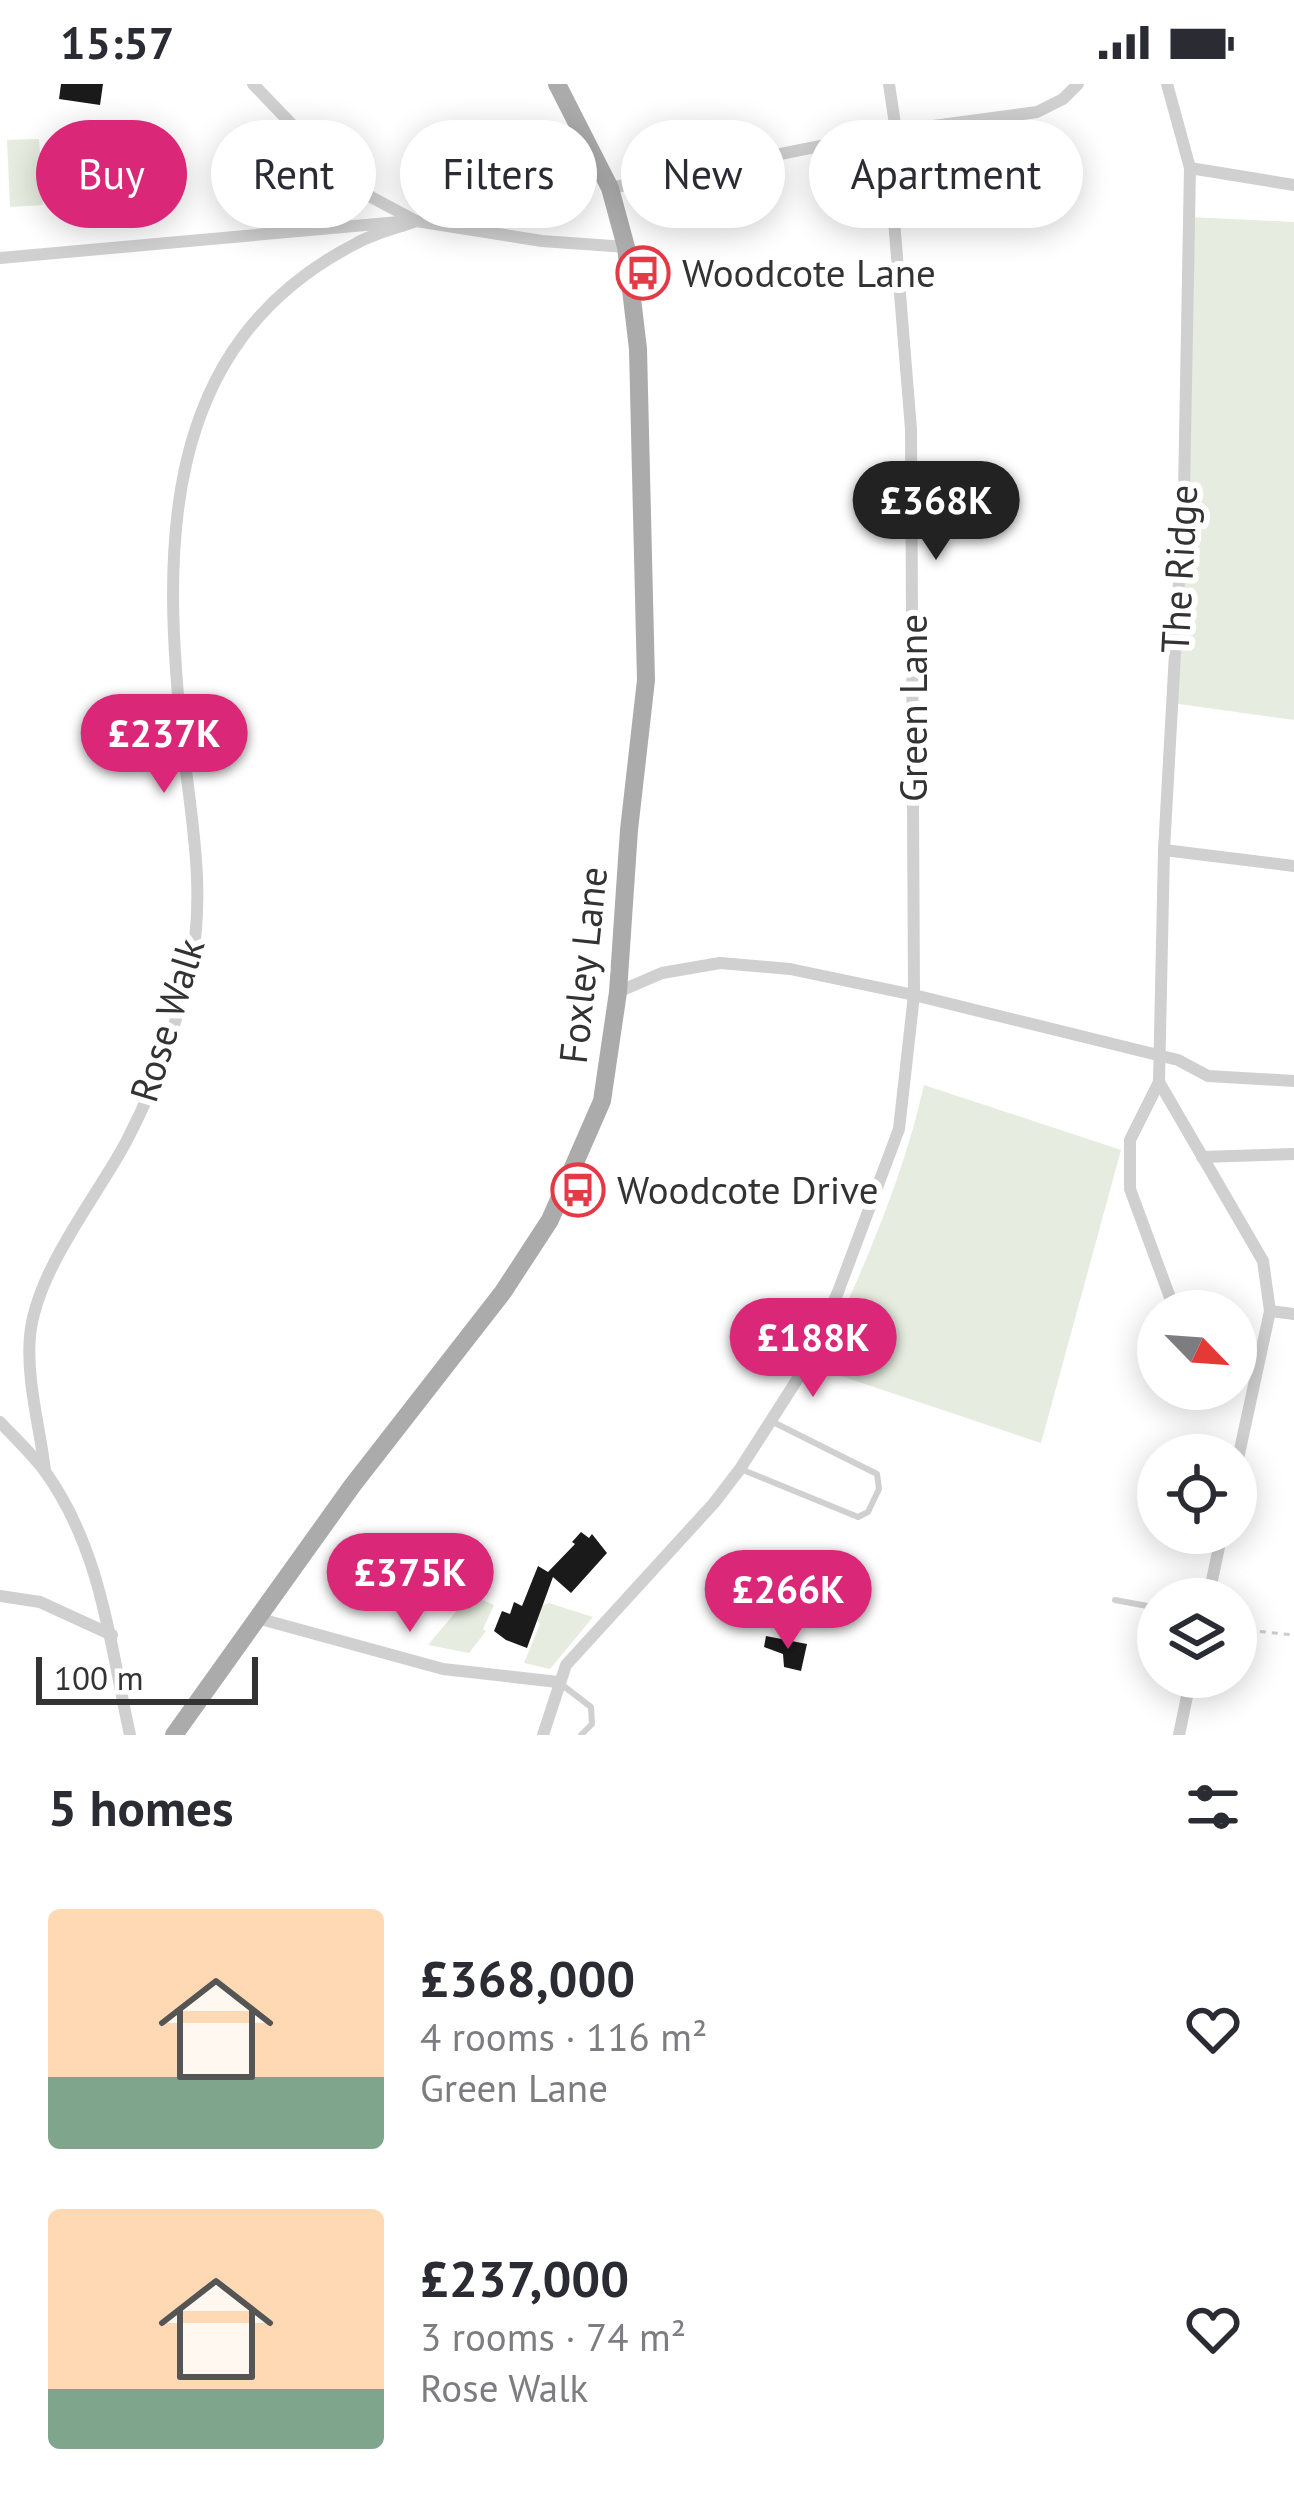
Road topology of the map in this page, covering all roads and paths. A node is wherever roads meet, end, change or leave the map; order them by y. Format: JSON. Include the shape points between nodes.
{"nodes":[{"id":1,"x":253,"y":84,"type":"edge"},
{"id":2,"x":557,"y":84,"type":"edge"},
{"id":3,"x":889,"y":84,"type":"edge"},
{"id":4,"x":1078,"y":84,"type":"edge"},
{"id":5,"x":1167,"y":84,"type":"edge"},
{"id":6,"x":890,"y":120,"type":"edge"},
{"id":7,"x":979,"y":120,"type":"edge"},
{"id":8,"x":809,"y":148,"type":"edge"},
{"id":9,"x":1190,"y":167,"type":"junction"},
{"id":10,"x":1294,"y":185,"type":"edge"},
{"id":11,"x":610,"y":188,"type":"junction"},
{"id":12,"x":400,"y":212,"type":"edge"},
{"id":13,"x":400,"y":222,"type":"edge"},
{"id":14,"x":400,"y":227,"type":"edge"},
{"id":15,"x":460,"y":228,"type":"edge"},
{"id":16,"x":897,"y":228,"type":"edge"},
{"id":17,"x":626,"y":247,"type":"junction"},
{"id":18,"x":0,"y":258,"type":"edge"},
{"id":19,"x":1164,"y":850,"type":"junction"},
{"id":20,"x":1294,"y":866,"type":"edge"},
{"id":21,"x":618,"y":992,"type":"junction"},
{"id":22,"x":914,"y":995,"type":"junction"},
{"id":23,"x":1160,"y":1058,"type":"junction"},
{"id":24,"x":1294,"y":1081,"type":"edge"},
{"id":25,"x":1159,"y":1082,"type":"junction"},
{"id":26,"x":1294,"y":1154,"type":"edge"},
{"id":27,"x":1202,"y":1157,"type":"junction"},
{"id":28,"x":1167,"y":1290,"type":"edge"},
{"id":29,"x":1270,"y":1311,"type":"junction"},
{"id":30,"x":1294,"y":1314,"type":"edge"},
{"id":31,"x":771,"y":1421,"type":"junction"},
{"id":32,"x":0,"y":1422,"type":"edge"},
{"id":33,"x":1243,"y":1434,"type":"edge"},
{"id":34,"x":740,"y":1469,"type":"junction"},
{"id":35,"x":45,"y":1471,"type":"junction"},
{"id":36,"x":0,"y":1595,"type":"edge"},
{"id":37,"x":1115,"y":1600,"type":"dead end"},
{"id":38,"x":1137,"y":1605,"type":"edge"},
{"id":39,"x":257,"y":1618,"type":"junction"},
{"id":40,"x":1257,"y":1631,"type":"edge"},
{"id":41,"x":1294,"y":1634,"type":"edge"},
{"id":42,"x":112,"y":1635,"type":"junction"},
{"id":43,"x":558,"y":1682,"type":"junction"},
{"id":44,"x":1187,"y":1698,"type":"edge"},
{"id":45,"x":130,"y":1735,"type":"edge"},
{"id":46,"x":174,"y":1735,"type":"edge"},
{"id":47,"x":543,"y":1735,"type":"edge"},
{"id":48,"x":581,"y":1735,"type":"edge"},
{"id":49,"x":1179,"y":1735,"type":"edge"}],
"edges":[{"from":1,"to":12,"type":"street","via":[[325,159]]},
{"from":2,"to":11,"type":"main road","name":"Foxley Lane"},
{"from":3,"to":6,"type":"street","name":"Green Lane"},
{"from":4,"to":7,"type":"street","via":[[1037,112]]},
{"from":5,"to":9,"type":"street","name":"The Ridge"},
{"from":8,"to":11,"type":"street"},
{"from":9,"to":10,"type":"street"},
{"from":9,"to":19,"type":"street","name":"The Ridge","via":[[1184,492]]},
{"from":11,"to":17,"type":"main road","name":"Foxley Lane"},
{"from":13,"to":18,"type":"street"},
{"from":14,"to":35,"type":"street","name":"Rose Walk","via":[[322,263],[280,298],[216,380],[190,447],[171,554],[171,638],[196,936],[142,1109],[50,1277],[30,1332]]},
{"from":15,"to":17,"type":"street"},
{"from":16,"to":22,"type":"street","name":"Green Lane","via":[[911,429]]},
{"from":17,"to":21,"type":"main road","name":"Foxley Lane","via":[[638,349],[646,680]]},
{"from":19,"to":20,"type":"street"},
{"from":19,"to":23,"type":"street","name":"The Ridge"},
{"from":21,"to":22,"type":"street","via":[[662,973],[720,963]]},
{"from":21,"to":39,"type":"main road","name":"Foxley Lane","via":[[602,1101],[550,1220]]},
{"from":22,"to":23,"type":"street"},
{"from":22,"to":31,"type":"street","name":"Green Lane","via":[[905,1095],[887,1169],[802,1372]]},
{"from":23,"to":24,"type":"street","via":[[1208,1076]]},
{"from":23,"to":25,"type":"street","name":"The Ridge"},
{"from":25,"to":27,"type":"street"},
{"from":25,"to":28,"type":"street","via":[[1130,1140],[1130,1189]]},
{"from":26,"to":27,"type":"street"},
{"from":27,"to":29,"type":"street","via":[[1263,1262]]},
{"from":29,"to":30,"type":"street"},
{"from":29,"to":33,"type":"street"},
{"from":31,"to":34,"type":"street","name":"Green Lane"},
{"from":31,"to":34,"type":"lane","via":[[878,1474],[868,1512],[858,1516]]},
{"from":32,"to":35,"type":"street"},
{"from":34,"to":43,"type":"street","name":"Green Lane"},
{"from":35,"to":42,"type":"street","via":[[92,1566]]},
{"from":36,"to":42,"type":"street","via":[[40,1602]]},
{"from":37,"to":38,"type":"lane"},
{"from":39,"to":43,"type":"street","via":[[443,1669]]},
{"from":39,"to":46,"type":"main road","name":"Foxley Lane"},
{"from":40,"to":41,"type":"path"},
{"from":42,"to":45,"type":"street"},
{"from":43,"to":47,"type":"street"},
{"from":43,"to":48,"type":"lane","via":[[591,1707],[592,1724]]},
{"from":44,"to":49,"type":"street"}]}
